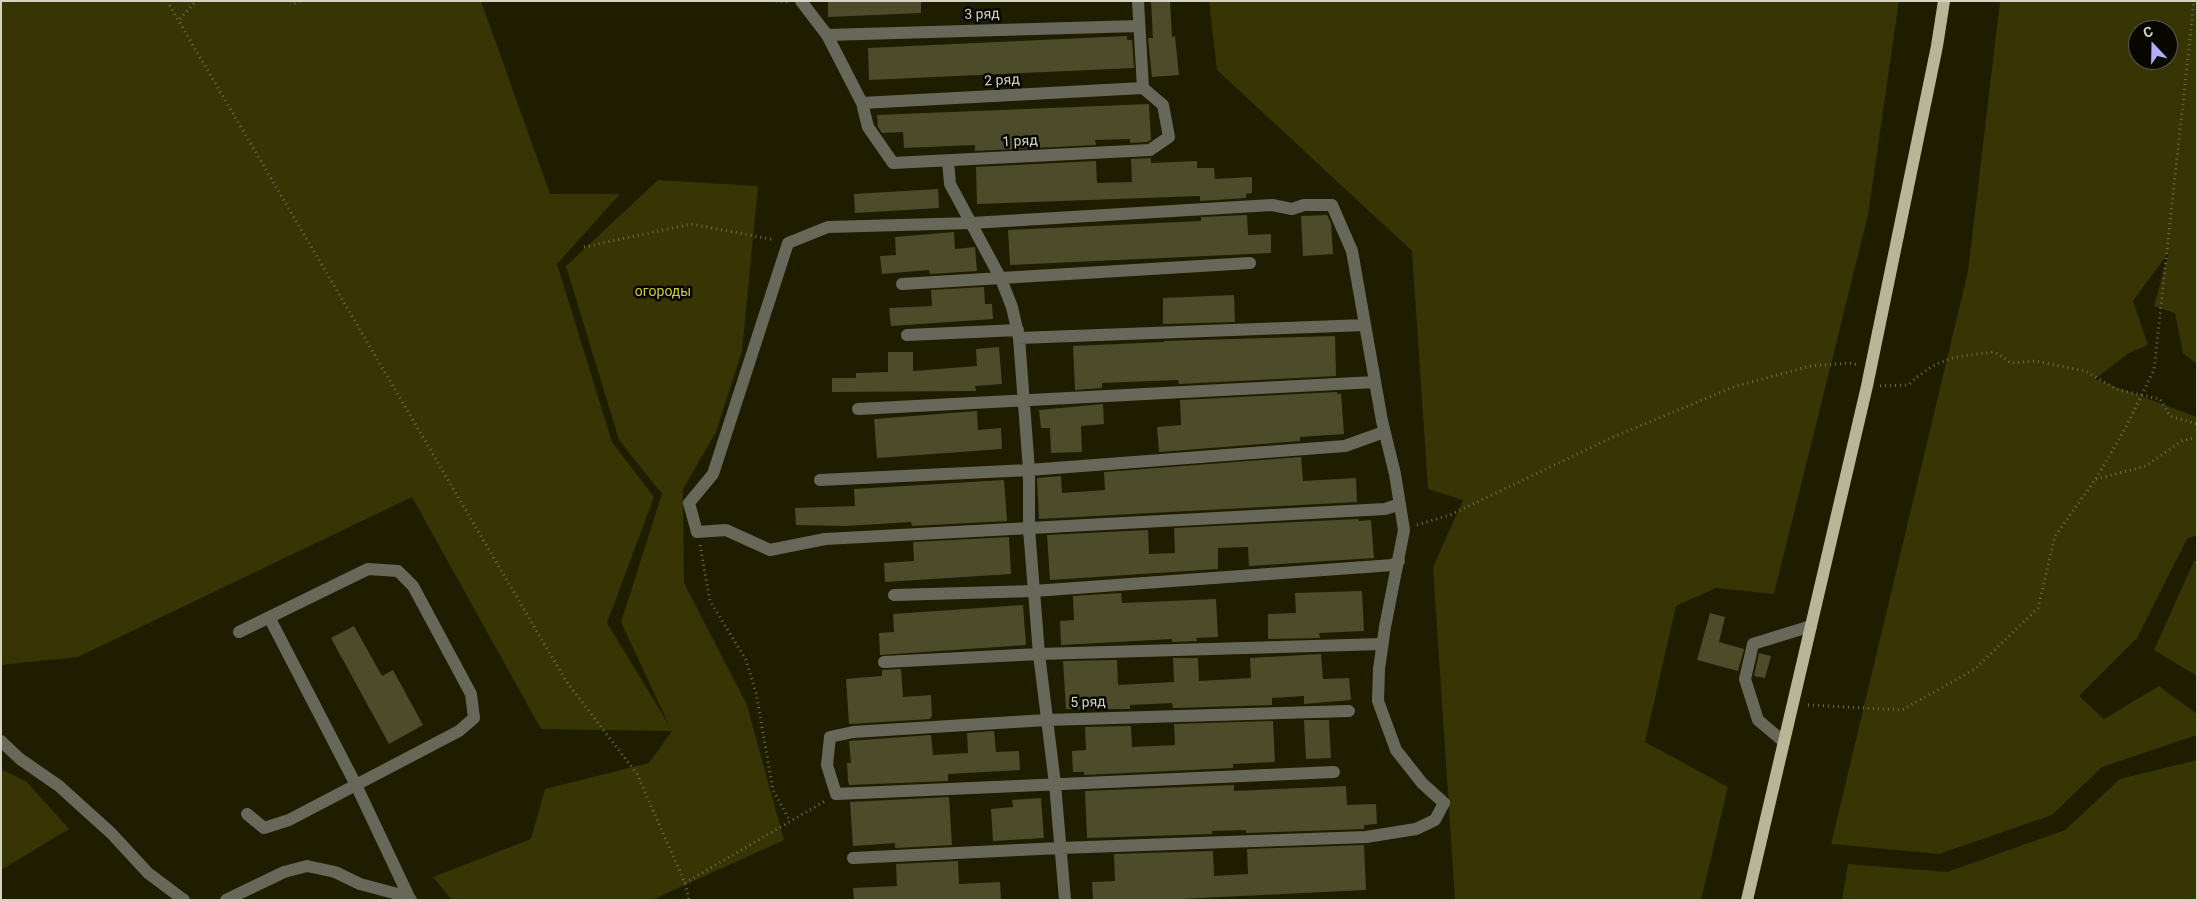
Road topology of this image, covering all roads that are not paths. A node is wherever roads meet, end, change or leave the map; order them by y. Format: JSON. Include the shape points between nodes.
{"nodes":[{"id":1,"x":801,"y":1,"type":"edge"},
{"id":2,"x":1138,"y":1,"type":"edge"},
{"id":3,"x":1944,"y":1,"type":"edge"},
{"id":4,"x":1138,"y":26,"type":"junction"},
{"id":5,"x":827,"y":35,"type":"junction"},
{"id":6,"x":1143,"y":88,"type":"junction"},
{"id":7,"x":862,"y":103,"type":"junction"},
{"id":8,"x":948,"y":161,"type":"junction"},
{"id":9,"x":972,"y":223,"type":"junction"},
{"id":10,"x":1250,"y":263,"type":"dead end"},
{"id":11,"x":1001,"y":279,"type":"junction"},
{"id":12,"x":902,"y":284,"type":"dead end"},
{"id":13,"x":1365,"y":325,"type":"junction"},
{"id":14,"x":1019,"y":334,"type":"junction"},
{"id":15,"x":908,"y":335,"type":"dead end"},
{"id":16,"x":1374,"y":382,"type":"junction"},
{"id":17,"x":1024,"y":399,"type":"junction"},
{"id":18,"x":858,"y":409,"type":"dead end"},
{"id":19,"x":1384,"y":432,"type":"junction"},
{"id":20,"x":1028,"y":470,"type":"junction"},
{"id":21,"x":820,"y":480,"type":"dead end"},
{"id":22,"x":1400,"y":504,"type":"junction"},
{"id":23,"x":1029,"y":529,"type":"junction"},
{"id":24,"x":1399,"y":561,"type":"junction"},
{"id":25,"x":1034,"y":590,"type":"junction"},
{"id":26,"x":894,"y":595,"type":"dead end"},
{"id":27,"x":269,"y":617,"type":"junction"},
{"id":28,"x":1811,"y":626,"type":"junction"},
{"id":29,"x":239,"y":632,"type":"dead end"},
{"id":30,"x":1382,"y":644,"type":"junction"},
{"id":31,"x":1038,"y":654,"type":"junction"},
{"id":32,"x":884,"y":662,"type":"dead end"},
{"id":33,"x":1349,"y":711,"type":"dead end"},
{"id":34,"x":1046,"y":720,"type":"junction"},
{"id":35,"x":1,"y":740,"type":"edge"},
{"id":36,"x":1784,"y":742,"type":"junction"},
{"id":37,"x":1334,"y":772,"type":"dead end"},
{"id":38,"x":1055,"y":784,"type":"junction"},
{"id":39,"x":356,"y":785,"type":"junction"},
{"id":40,"x":247,"y":814,"type":"dead end"},
{"id":41,"x":1060,"y":848,"type":"junction"},
{"id":42,"x":853,"y":858,"type":"dead end"},
{"id":43,"x":410,"y":898,"type":"edge"},
{"id":44,"x":184,"y":900,"type":"edge"},
{"id":45,"x":226,"y":900,"type":"edge"},
{"id":46,"x":1065,"y":900,"type":"edge"},
{"id":47,"x":1747,"y":900,"type":"edge"}],
"edges":[{"from":1,"to":5,"type":"street"},
{"from":2,"to":4,"type":"street"},
{"from":3,"to":28,"type":"main road","via":[[1867,386]]},
{"from":4,"to":5,"type":"street","name":"3 ряд"},
{"from":4,"to":6,"type":"street"},
{"from":5,"to":7,"type":"street"},
{"from":6,"to":7,"type":"street","name":"2 ряд"},
{"from":6,"to":8,"type":"street","name":"1 ряд","via":[[1163,105],[1169,137],[1150,150]]},
{"from":7,"to":8,"type":"street","name":"1 ряд","via":[[868,127],[893,163]]},
{"from":8,"to":9,"type":"street","via":[[950,184]]},
{"from":9,"to":11,"type":"street"},
{"from":9,"to":13,"type":"street","via":[[1272,206],[1292,209],[1304,205],[1332,206],[1352,251]]},
{"from":9,"to":23,"type":"street","via":[[828,227],[788,243],[713,474],[689,503],[697,532],[726,530],[770,550],[825,539]]},
{"from":10,"to":11,"type":"street"},
{"from":11,"to":12,"type":"street"},
{"from":11,"to":14,"type":"street"},
{"from":13,"to":14,"type":"street"},
{"from":13,"to":16,"type":"street"},
{"from":14,"to":15,"type":"street"},
{"from":14,"to":17,"type":"street"},
{"from":16,"to":17,"type":"street"},
{"from":16,"to":19,"type":"street"},
{"from":17,"to":18,"type":"street"},
{"from":17,"to":20,"type":"street"},
{"from":19,"to":20,"type":"street","via":[[1345,446]]},
{"from":19,"to":22,"type":"street"},
{"from":20,"to":21,"type":"street"},
{"from":20,"to":23,"type":"street"},
{"from":22,"to":23,"type":"street","via":[[1385,509]]},
{"from":22,"to":24,"type":"street","via":[[1404,530]]},
{"from":23,"to":25,"type":"street"},
{"from":24,"to":25,"type":"street","via":[[1380,566]]},
{"from":24,"to":30,"type":"street"},
{"from":25,"to":26,"type":"street"},
{"from":25,"to":31,"type":"street"},
{"from":27,"to":29,"type":"street"},
{"from":27,"to":39,"type":"street"},
{"from":27,"to":39,"type":"street","via":[[368,569],[398,571],[413,586],[471,694],[474,718],[459,731]]},
{"from":28,"to":36,"type":"main road"},
{"from":28,"to":36,"type":"street","via":[[1753,644],[1746,679],[1758,720]]},
{"from":30,"to":31,"type":"street"},
{"from":30,"to":41,"type":"street","via":[[1378,701],[1396,750],[1422,783],[1444,803],[1435,820],[1416,829],[1366,837]]},
{"from":31,"to":32,"type":"street"},
{"from":31,"to":34,"type":"street"},
{"from":33,"to":34,"type":"street","name":"5 ряд"},
{"from":34,"to":38,"type":"street"},
{"from":34,"to":38,"type":"street","name":"5 ряд","via":[[853,732],[830,737],[827,765],[836,794]]},
{"from":35,"to":44,"type":"street","via":[[59,786],[148,873]]},
{"from":36,"to":47,"type":"main road"},
{"from":37,"to":38,"type":"street"},
{"from":38,"to":41,"type":"street"},
{"from":39,"to":40,"type":"street","via":[[289,820],[264,828]]},
{"from":39,"to":43,"type":"street"},
{"from":41,"to":42,"type":"street"},
{"from":41,"to":46,"type":"street"},
{"from":43,"to":45,"type":"street","via":[[360,884],[335,872],[307,866],[284,872]]}]}
